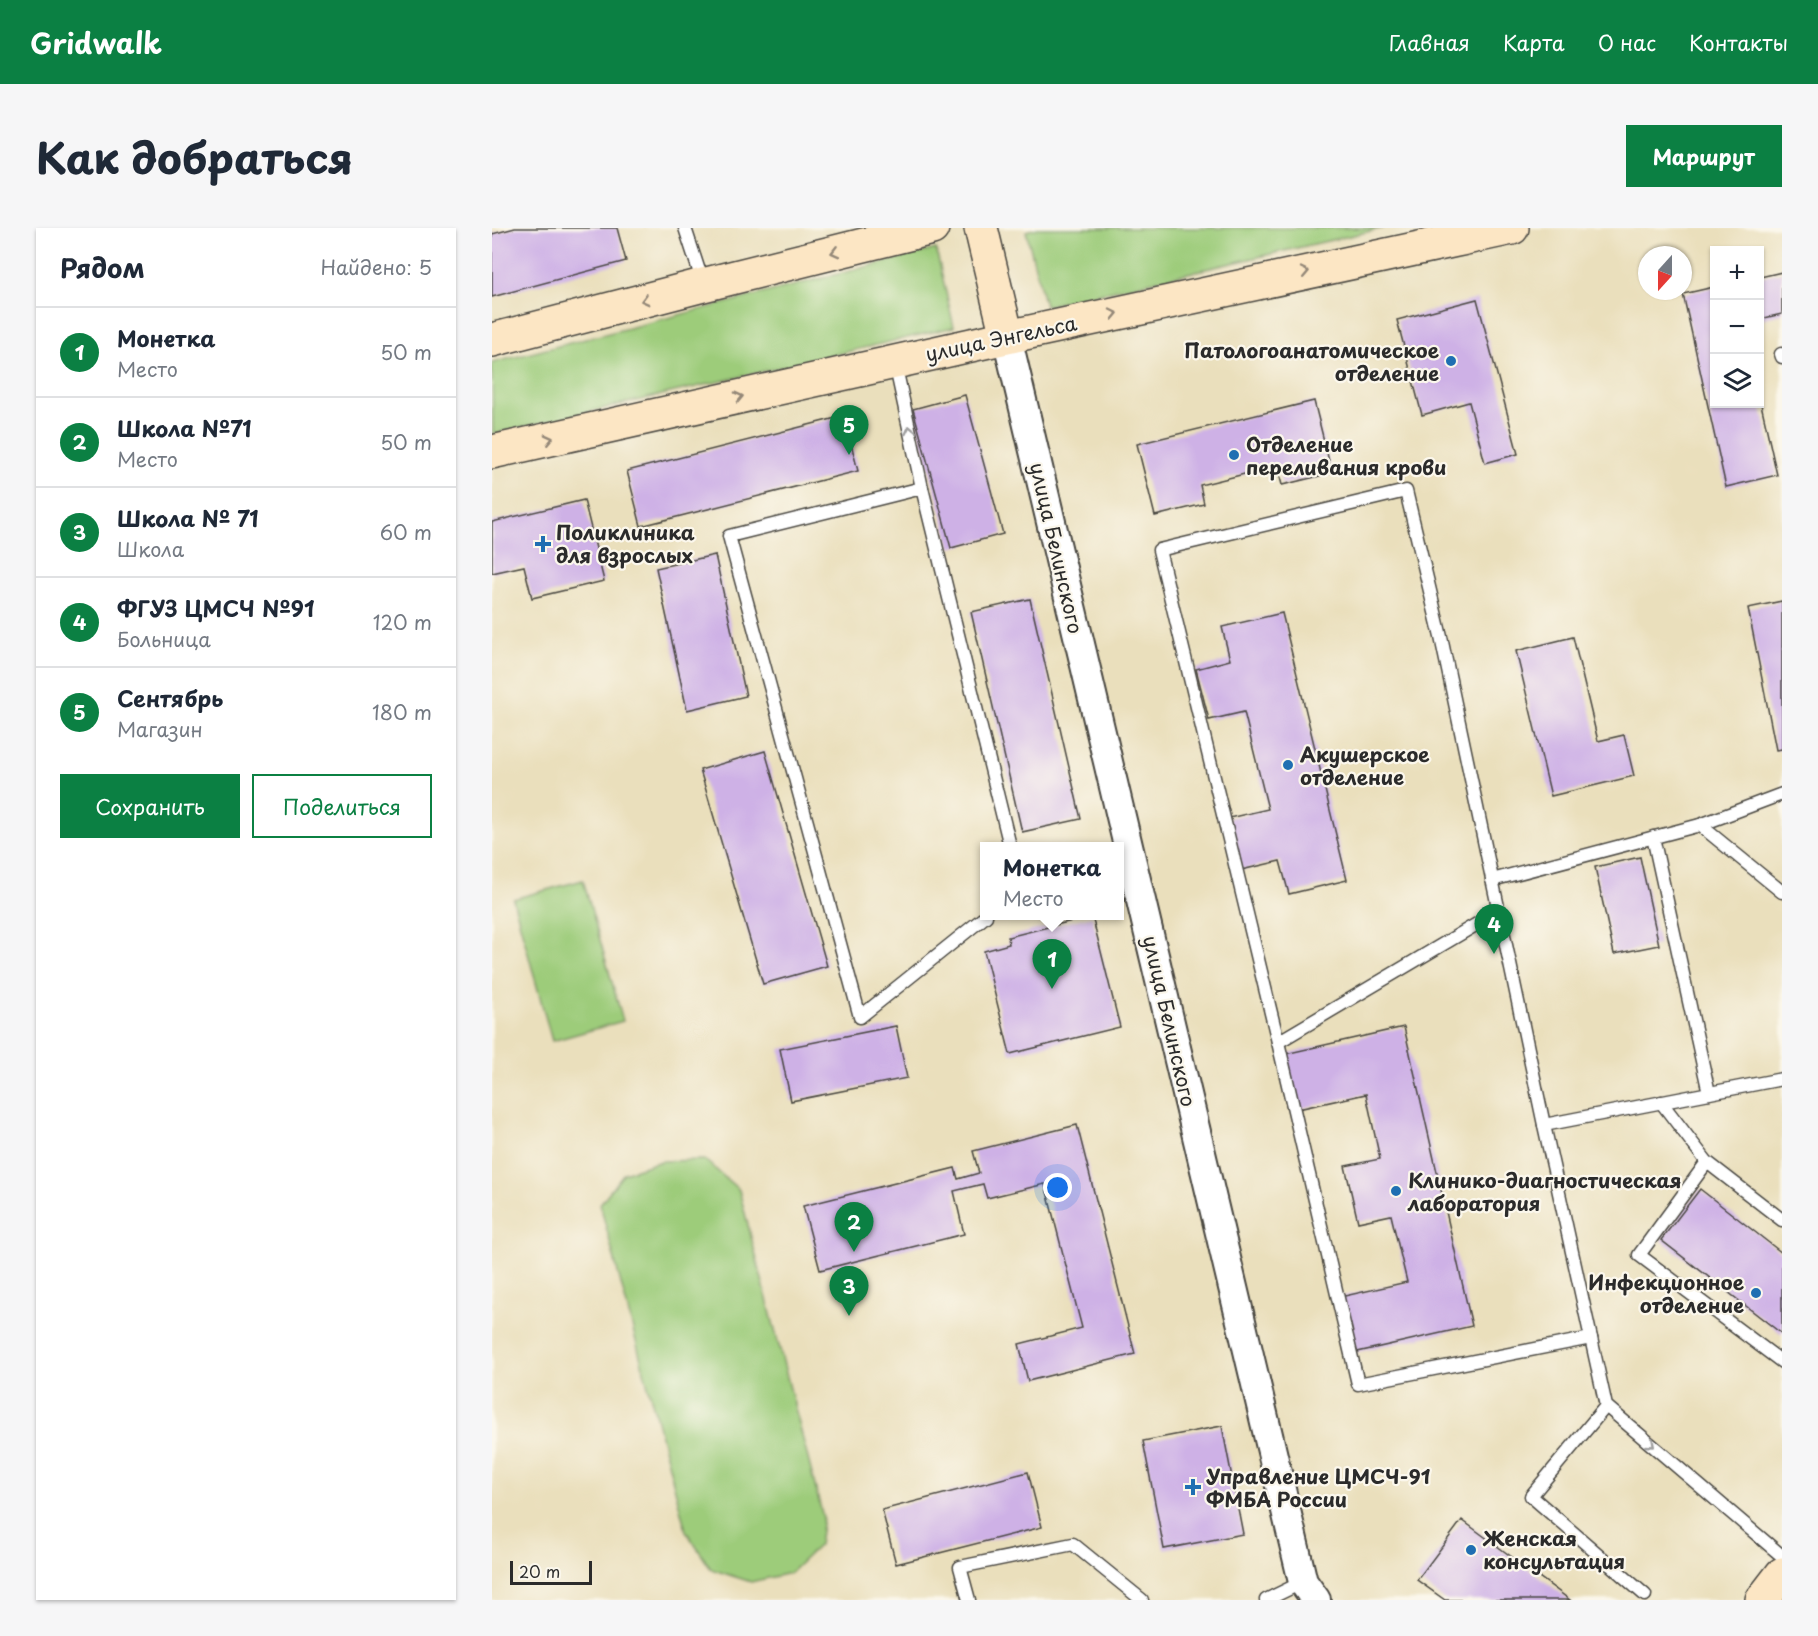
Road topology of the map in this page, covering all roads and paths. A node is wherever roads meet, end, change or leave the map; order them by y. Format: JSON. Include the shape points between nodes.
{"nodes":[{"id":1,"x":685,"y":228,"type":"edge"},
{"id":2,"x":932,"y":228,"type":"edge"},
{"id":3,"x":981,"y":228,"type":"edge"},
{"id":4,"x":1512,"y":228,"type":"edge"},
{"id":5,"x":703,"y":285,"type":"junction"},
{"id":6,"x":1007,"y":337,"type":"junction"},
{"id":7,"x":492,"y":340,"type":"edge"},
{"id":8,"x":895,"y":362,"type":"junction"},
{"id":9,"x":492,"y":452,"type":"edge"},
{"id":10,"x":922,"y":488,"type":"junction"},
{"id":11,"x":1782,"y":794,"type":"edge"},
{"id":12,"x":1700,"y":825,"type":"junction"},
{"id":13,"x":1653,"y":837,"type":"junction"},
{"id":14,"x":1009,"y":842,"type":"edge"},
{"id":15,"x":1120,"y":842,"type":"edge"},
{"id":16,"x":1126,"y":868,"type":"edge"},
{"id":17,"x":1492,"y":880,"type":"junction"},
{"id":18,"x":1782,"y":892,"type":"edge"},
{"id":19,"x":1499,"y":911,"type":"junction"},
{"id":20,"x":980,"y":920,"type":"edge"},
{"id":21,"x":1278,"y":1042,"type":"junction"},
{"id":22,"x":1782,"y":1079,"type":"edge"},
{"id":23,"x":1709,"y":1093,"type":"junction"},
{"id":24,"x":1661,"y":1102,"type":"junction"},
{"id":25,"x":1544,"y":1125,"type":"junction"},
{"id":26,"x":1707,"y":1162,"type":"junction"},
{"id":27,"x":1782,"y":1220,"type":"edge"},
{"id":28,"x":1591,"y":1338,"type":"junction"},
{"id":29,"x":1782,"y":1362,"type":"edge"},
{"id":30,"x":1606,"y":1406,"type":"junction"},
{"id":31,"x":1782,"y":1556,"type":"edge"},
{"id":32,"x":1782,"y":1574,"type":"edge"},
{"id":33,"x":1310,"y":1591,"type":"edge"},
{"id":34,"x":1645,"y":1594,"type":"dead end"},
{"id":35,"x":969,"y":1600,"type":"edge"},
{"id":36,"x":1142,"y":1600,"type":"edge"},
{"id":37,"x":1266,"y":1600,"type":"edge"},
{"id":38,"x":1762,"y":1600,"type":"edge"}],
"edges":[{"from":1,"to":5,"type":"lane"},
{"from":2,"to":5,"type":"main road","one_way":true},
{"from":3,"to":6,"type":"main road","name":"улица Белинского"},
{"from":6,"to":4,"type":"main road","name":"улица Энгельса","one_way":true},
{"from":5,"to":7,"type":"main road","one_way":true},
{"from":6,"to":8,"type":"main road","name":"улица Энгельса"},
{"from":6,"to":15,"type":"street","name":"улица Белинского"},
{"from":9,"to":8,"type":"main road","name":"улица Энгельса","one_way":true},
{"from":10,"to":8,"type":"lane","one_way":true},
{"from":10,"to":14,"type":"lane"},
{"from":10,"to":20,"type":"lane","via":[[729,536],[860,1017]]},
{"from":11,"to":12,"type":"lane"},
{"from":12,"to":13,"type":"lane"},
{"from":12,"to":18,"type":"lane"},
{"from":13,"to":17,"type":"lane"},
{"from":13,"to":23,"type":"lane"},
{"from":16,"to":33,"type":"street","name":"улица Белинского"},
{"from":17,"to":19,"type":"lane"},
{"from":17,"to":21,"type":"lane","via":[[1406,491],[1159,550]]},
{"from":19,"to":21,"type":"lane"},
{"from":19,"to":25,"type":"lane"},
{"from":21,"to":28,"type":"lane","via":[[1358,1384]]},
{"from":22,"to":23,"type":"lane"},
{"from":23,"to":24,"type":"lane"},
{"from":24,"to":25,"type":"lane"},
{"from":24,"to":26,"type":"lane"},
{"from":25,"to":28,"type":"lane"},
{"from":26,"to":27,"type":"lane"},
{"from":26,"to":29,"type":"lane","via":[[1639,1255]]},
{"from":28,"to":30,"type":"lane"},
{"from":30,"to":31,"type":"lane","one_way":true},
{"from":30,"to":34,"type":"lane","via":[[1531,1496]]},
{"from":32,"to":38,"type":"main road"},
{"from":33,"to":37,"type":"lane"},
{"from":35,"to":36,"type":"lane","via":[[960,1567],[1073,1544]]}]}
